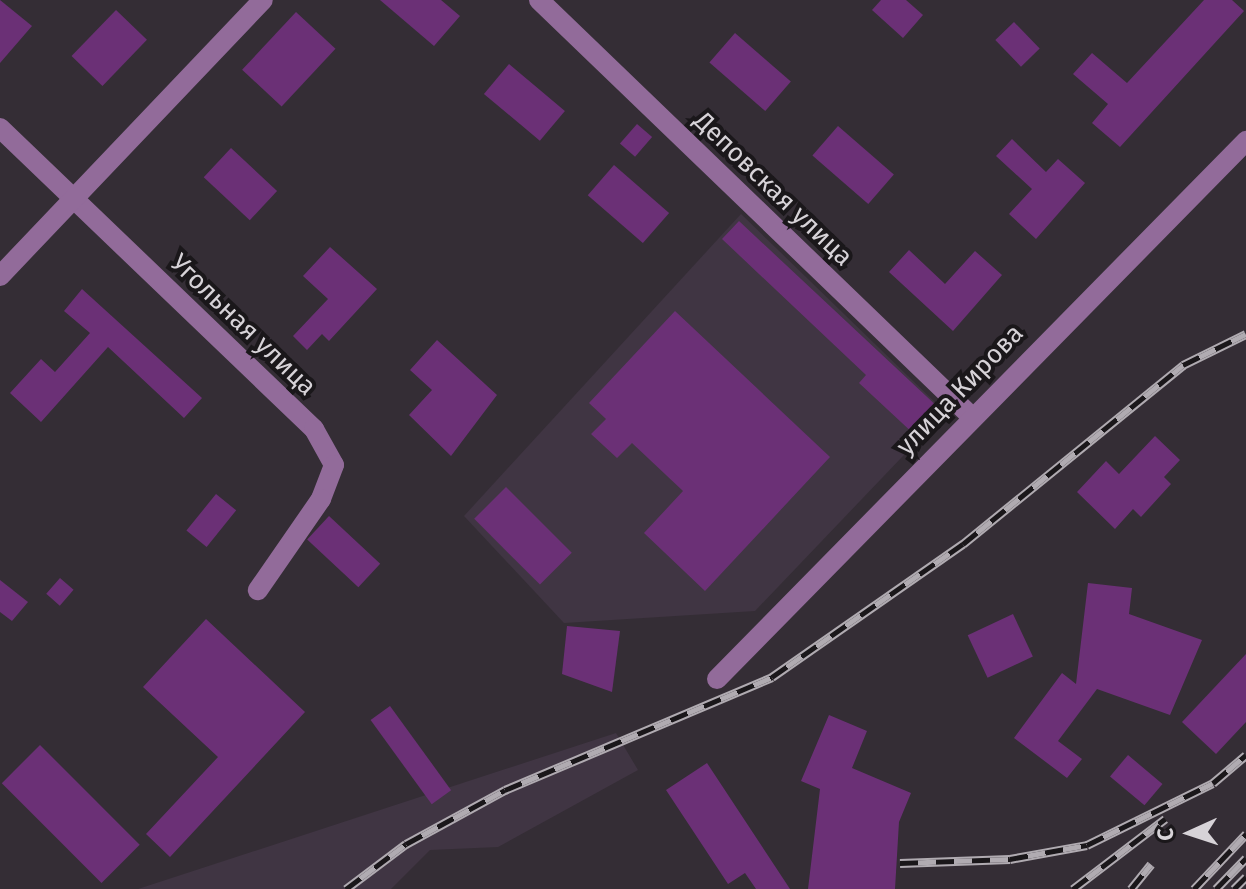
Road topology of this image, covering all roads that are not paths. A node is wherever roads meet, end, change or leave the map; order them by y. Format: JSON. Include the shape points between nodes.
{"nodes":[{"id":1,"x":263,"y":0,"type":"edge"},
{"id":2,"x":539,"y":0,"type":"edge"},
{"id":3,"x":0,"y":128,"type":"edge"},
{"id":4,"x":1246,"y":141,"type":"edge"},
{"id":5,"x":73,"y":199,"type":"junction"},
{"id":6,"x":0,"y":276,"type":"edge"},
{"id":7,"x":971,"y":416,"type":"junction"},
{"id":8,"x":258,"y":590,"type":"dead end"},
{"id":9,"x":717,"y":679,"type":"dead end"}],
"edges":[{"from":1,"to":5,"type":"street"},
{"from":2,"to":7,"type":"street","name":"Деповская улица"},
{"from":3,"to":5,"type":"street","name":"Угольная улица"},
{"from":4,"to":7,"type":"street","name":"улица Кирова"},
{"from":5,"to":6,"type":"street"},
{"from":5,"to":8,"type":"street","name":"Угольная улица","via":[[314,429],[334,465],[321,499]]},
{"from":7,"to":9,"type":"street","name":"улица Кирова"}]}
